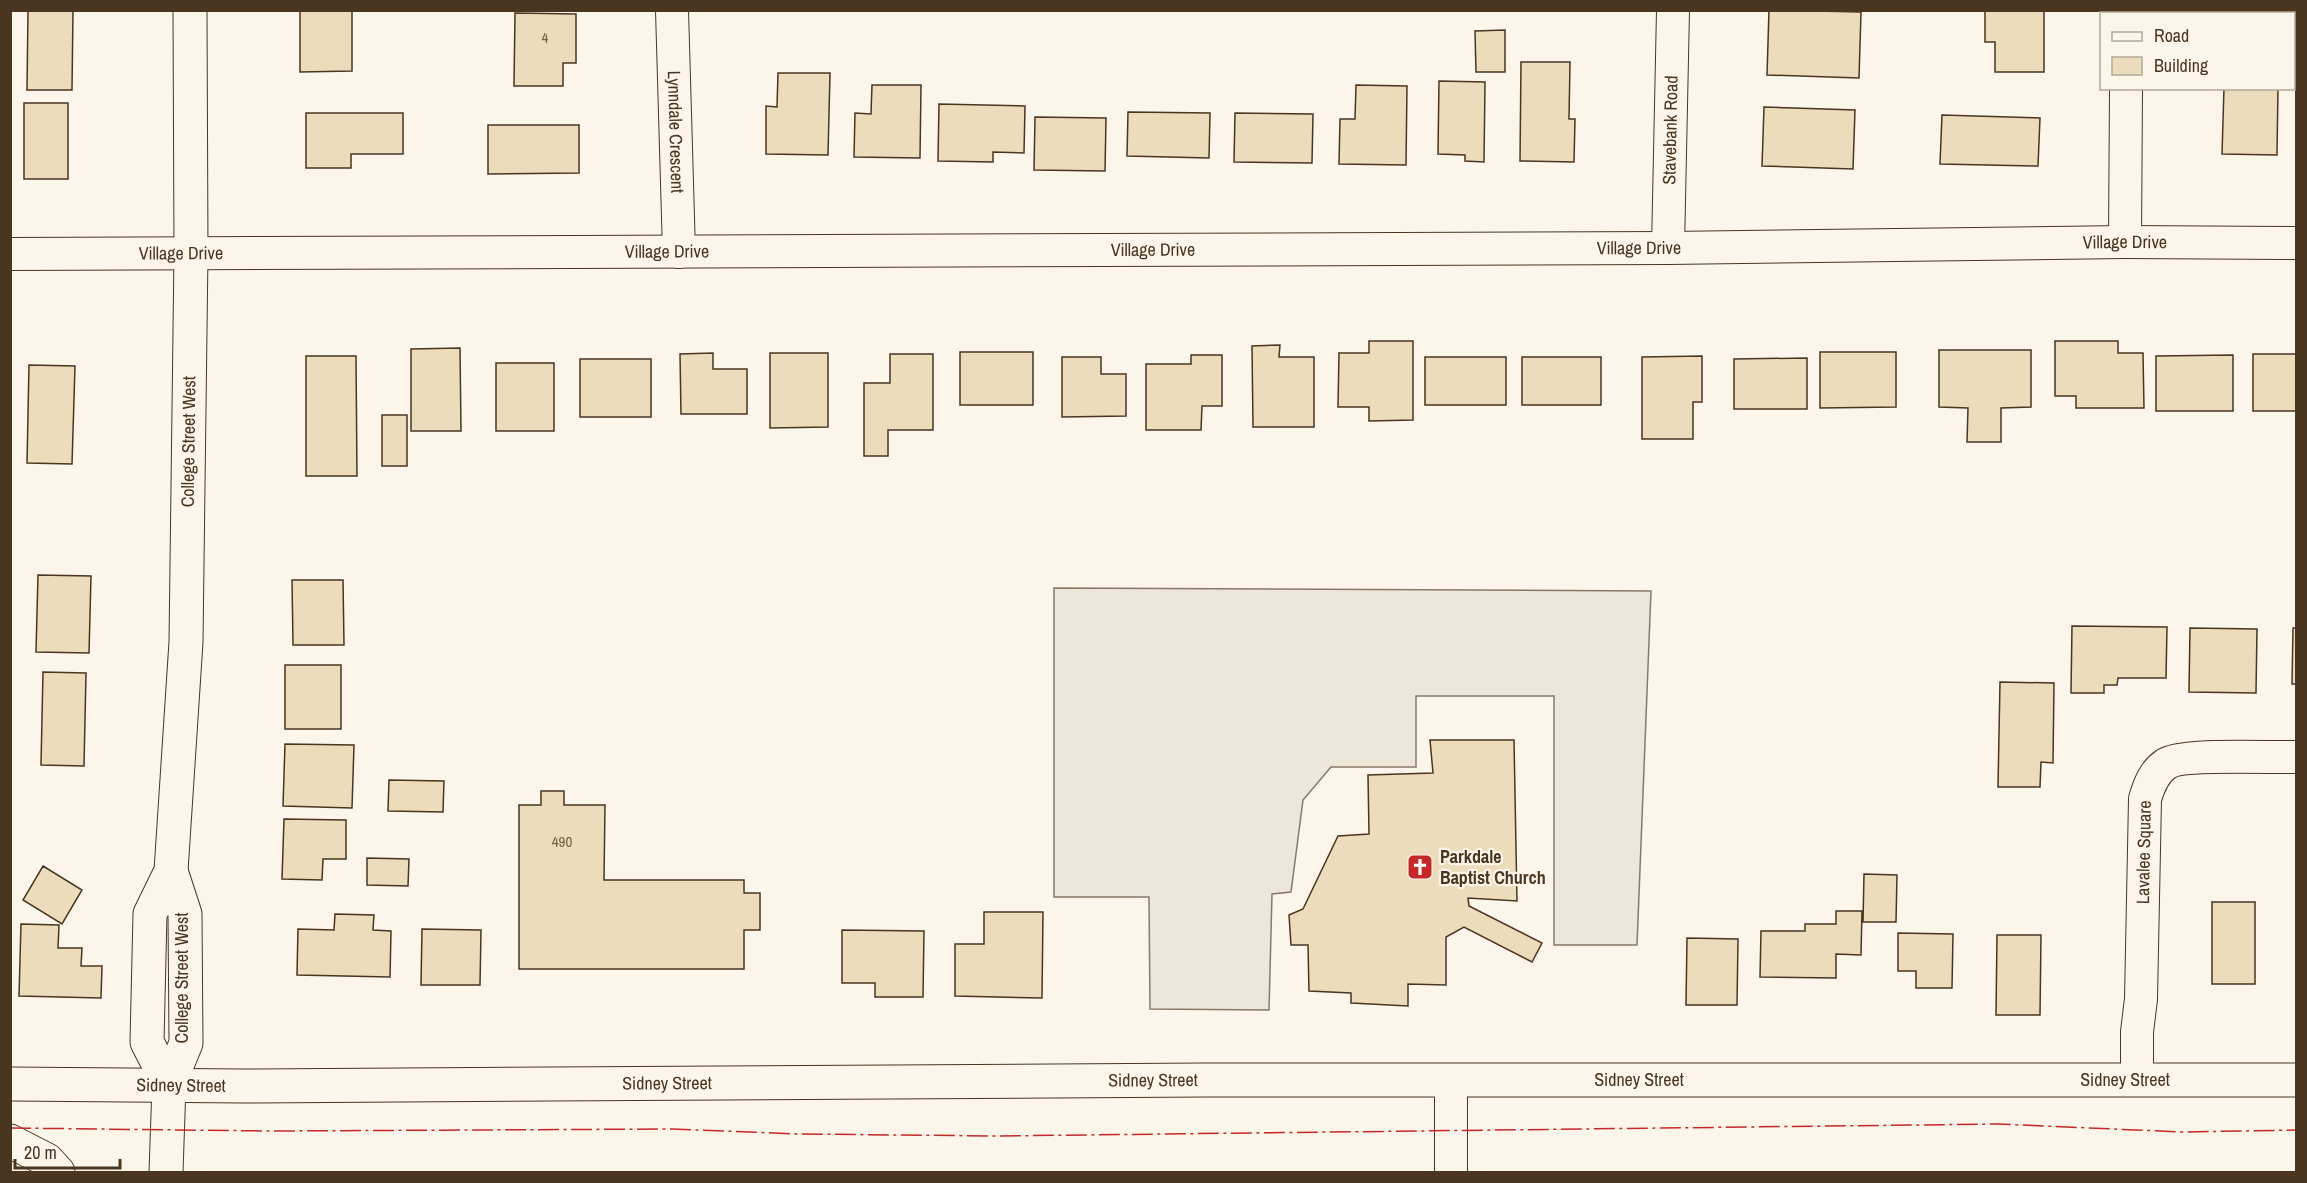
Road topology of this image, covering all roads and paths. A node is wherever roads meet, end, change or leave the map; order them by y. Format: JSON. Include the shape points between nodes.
{"nodes":[{"id":1,"x":190,"y":10,"type":"edge"},
{"id":2,"x":672,"y":10,"type":"edge"},
{"id":3,"x":1673,"y":10,"type":"edge"},
{"id":4,"x":2126,"y":90,"type":"edge"},
{"id":5,"x":2125,"y":242,"type":"junction"},
{"id":6,"x":2296,"y":243,"type":"edge"},
{"id":7,"x":1668,"y":248,"type":"junction"},
{"id":8,"x":679,"y":252,"type":"junction"},
{"id":9,"x":191,"y":253,"type":"junction"},
{"id":10,"x":10,"y":254,"type":"edge"},
{"id":11,"x":2296,"y":757,"type":"edge"},
{"id":12,"x":1450,"y":1080,"type":"junction"},
{"id":13,"x":2137,"y":1080,"type":"junction"},
{"id":14,"x":2296,"y":1080,"type":"edge"},
{"id":15,"x":10,"y":1084,"type":"edge"},
{"id":16,"x":169,"y":1085,"type":"junction"},
{"id":17,"x":10,"y":1141,"type":"edge"},
{"id":18,"x":58,"y":1173,"type":"edge"},
{"id":19,"x":166,"y":1173,"type":"edge"},
{"id":20,"x":1451,"y":1173,"type":"edge"}],
"edges":[{"from":1,"to":9,"type":"main road","name":"College Street West"},
{"from":2,"to":8,"type":"street","name":"Lynndale Crescent"},
{"from":3,"to":7,"type":"street","name":"Stavebank Road"},
{"from":4,"to":5,"type":"street"},
{"from":5,"to":6,"type":"street","name":"Village Drive"},
{"from":5,"to":7,"type":"street","name":"Village Drive"},
{"from":7,"to":8,"type":"street","name":"Village Drive"},
{"from":8,"to":9,"type":"street","name":"Village Drive"},
{"from":9,"to":10,"type":"street","name":"Village Drive"},
{"from":9,"to":16,"type":"main road","name":"College Street West","via":[[186,642],[171,871],[185,914],[186,1043]]},
{"from":11,"to":13,"type":"street","name":"Lavalee Square","via":[[2167,762],[2150,781],[2145,799]]},
{"from":12,"to":13,"type":"main road","name":"Sidney Street"},
{"from":12,"to":16,"type":"main road","name":"Sidney Street"},
{"from":12,"to":20,"type":"street"},
{"from":13,"to":14,"type":"main road","name":"Sidney Street"},
{"from":15,"to":16,"type":"main road","name":"Sidney Street"},
{"from":16,"to":19,"type":"main road","name":"College Street West"},
{"from":17,"to":18,"type":"main road","via":[[47,1160]]}]}
